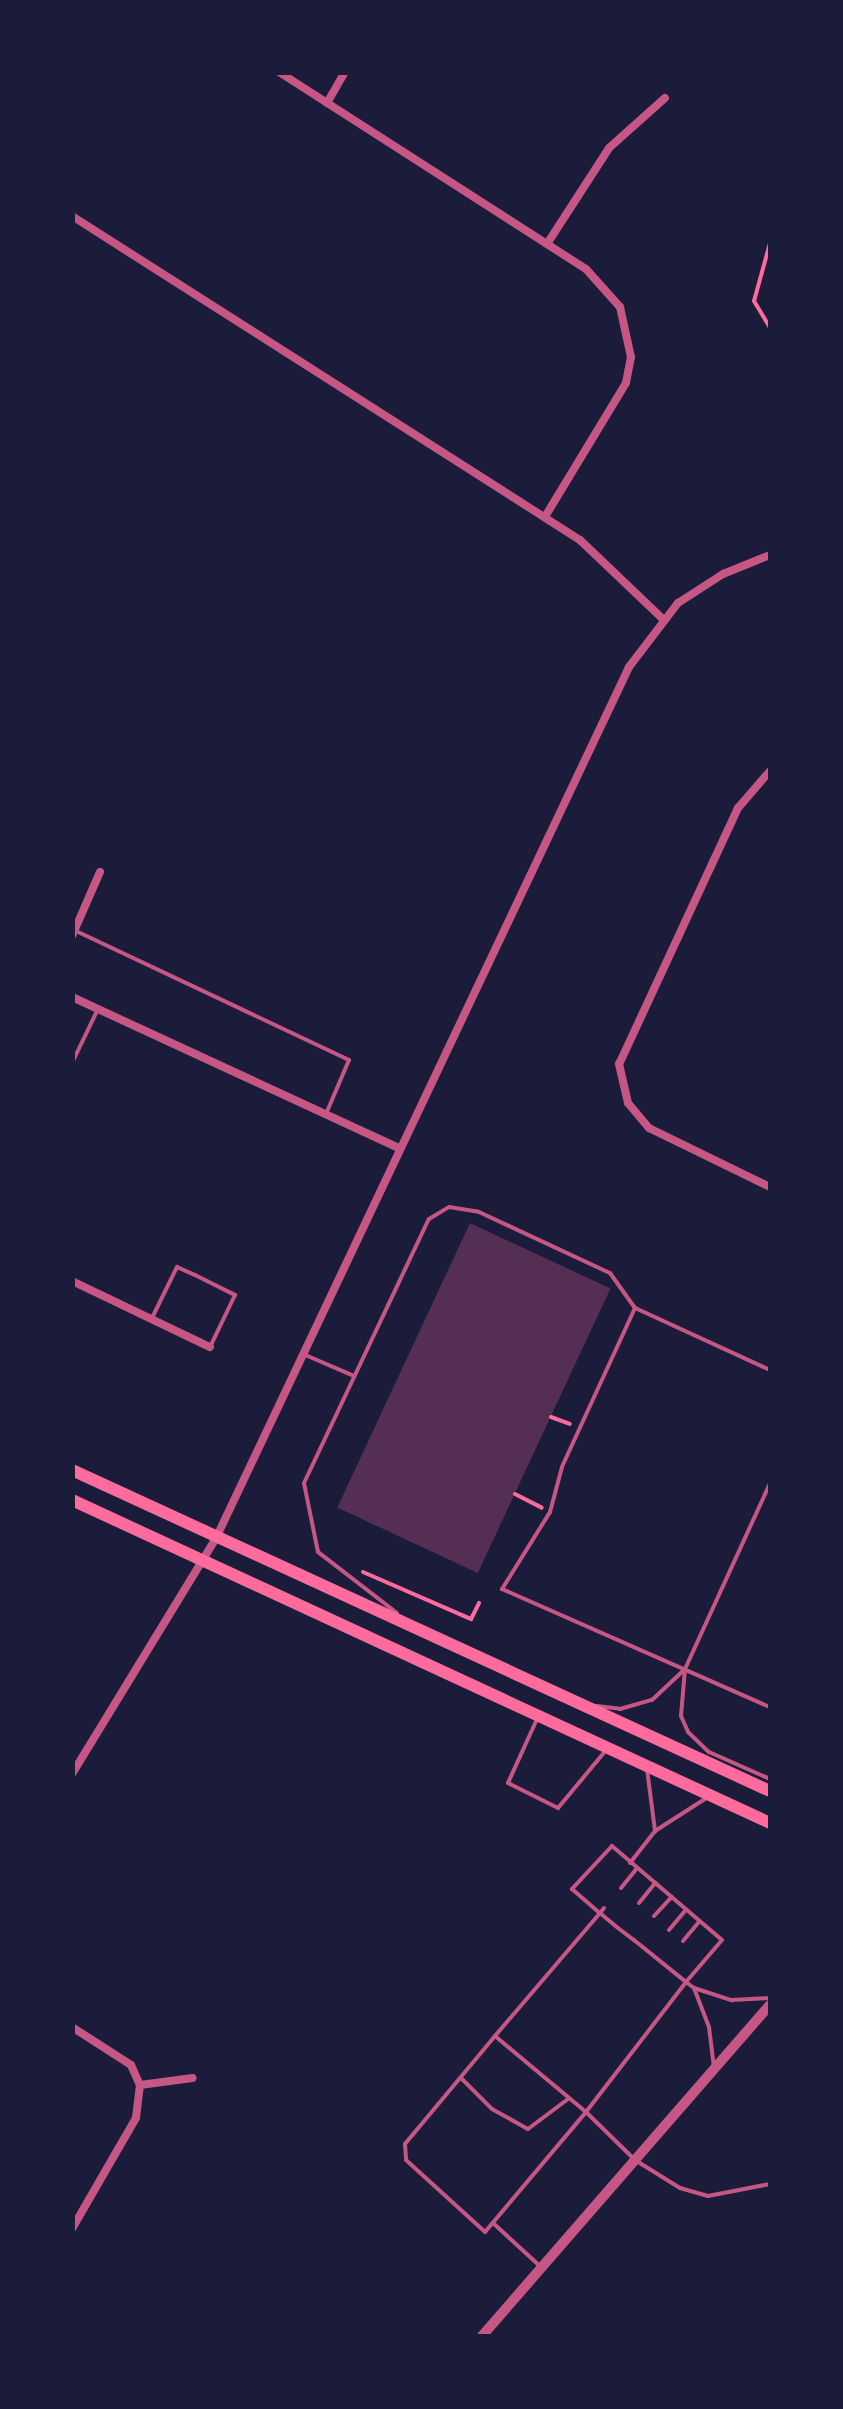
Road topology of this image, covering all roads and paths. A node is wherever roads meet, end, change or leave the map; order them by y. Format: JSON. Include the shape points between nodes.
{"nodes":[{"id":1,"x":279,"y":72,"type":"edge"},
{"id":2,"x":346,"y":72,"type":"edge"},
{"id":3,"x":665,"y":98,"type":"dead end"},
{"id":4,"x":327,"y":102,"type":"junction"},
{"id":5,"x":72,"y":216,"type":"edge"},
{"id":6,"x":770,"y":243,"type":"edge"},
{"id":7,"x":547,"y":244,"type":"junction"},
{"id":8,"x":770,"y":328,"type":"edge"},
{"id":9,"x":545,"y":517,"type":"junction"},
{"id":10,"x":770,"y":555,"type":"edge"},
{"id":11,"x":664,"y":619,"type":"junction"},
{"id":12,"x":770,"y":771,"type":"edge"},
{"id":13,"x":100,"y":872,"type":"dead end"},
{"id":14,"x":74,"y":933,"type":"edge"},
{"id":15,"x":72,"y":997,"type":"edge"},
{"id":16,"x":98,"y":1009,"type":"junction"},
{"id":17,"x":72,"y":1063,"type":"edge"},
{"id":18,"x":326,"y":1114,"type":"junction"},
{"id":19,"x":399,"y":1148,"type":"junction"},
{"id":20,"x":770,"y":1187,"type":"edge"},
{"id":21,"x":72,"y":1281,"type":"edge"},
{"id":22,"x":635,"y":1308,"type":"junction"},
{"id":23,"x":152,"y":1318,"type":"junction"},
{"id":24,"x":210,"y":1346,"type":"joint"},
{"id":25,"x":301,"y":1352,"type":"junction"},
{"id":26,"x":770,"y":1370,"type":"edge"},
{"id":27,"x":354,"y":1376,"type":"junction"},
{"id":28,"x":551,"y":1417,"type":"dead end"},
{"id":29,"x":579,"y":1427,"type":"junction"},
{"id":30,"x":72,"y":1470,"type":"edge"},
{"id":31,"x":770,"y":1483,"type":"edge"},
{"id":32,"x":515,"y":1494,"type":"dead end"},
{"id":33,"x":72,"y":1500,"type":"edge"},
{"id":34,"x":550,"y":1512,"type":"junction"},
{"id":35,"x":217,"y":1536,"type":"junction"},
{"id":36,"x":204,"y":1561,"type":"junction"},
{"id":37,"x":352,"y":1566,"type":"dead end"},
{"id":38,"x":479,"y":1602,"type":"dead end"},
{"id":39,"x":427,"y":1634,"type":"junction"},
{"id":40,"x":685,"y":1669,"type":"junction"},
{"id":41,"x":578,"y":1702,"type":"junction"},
{"id":42,"x":770,"y":1707,"type":"edge"},
{"id":43,"x":539,"y":1715,"type":"junction"},
{"id":44,"x":608,"y":1747,"type":"junction"},
{"id":45,"x":646,"y":1765,"type":"junction"},
{"id":46,"x":72,"y":1774,"type":"edge"},
{"id":47,"x":770,"y":1779,"type":"edge"},
{"id":48,"x":770,"y":1792,"type":"edge"},
{"id":49,"x":712,"y":1795,"type":"junction"},
{"id":50,"x":770,"y":1823,"type":"edge"},
{"id":51,"x":655,"y":1831,"type":"junction"},
{"id":52,"x":630,"y":1862,"type":"junction"},
{"id":53,"x":637,"y":1868,"type":"junction"},
{"id":54,"x":655,"y":1883,"type":"junction"},
{"id":55,"x":621,"y":1888,"type":"dead end"},
{"id":56,"x":672,"y":1897,"type":"junction"},
{"id":57,"x":639,"y":1903,"type":"dead end"},
{"id":58,"x":602,"y":1910,"type":"junction"},
{"id":59,"x":686,"y":1910,"type":"junction"},
{"id":60,"x":654,"y":1916,"type":"dead end"},
{"id":61,"x":700,"y":1921,"type":"junction"},
{"id":62,"x":668,"y":1930,"type":"dead end"},
{"id":63,"x":682,"y":1941,"type":"dead end"},
{"id":64,"x":686,"y":1982,"type":"junction"},
{"id":65,"x":694,"y":1988,"type":"junction"},
{"id":66,"x":770,"y":2001,"type":"edge"},
{"id":67,"x":72,"y":2027,"type":"edge"},
{"id":68,"x":495,"y":2036,"type":"junction"},
{"id":69,"x":714,"y":2069,"type":"junction"},
{"id":70,"x":193,"y":2078,"type":"dead end"},
{"id":71,"x":461,"y":2078,"type":"junction"},
{"id":72,"x":140,"y":2085,"type":"junction"},
{"id":73,"x":569,"y":2098,"type":"junction"},
{"id":74,"x":586,"y":2112,"type":"junction"},
{"id":75,"x":635,"y":2160,"type":"junction"},
{"id":76,"x":770,"y":2184,"type":"edge"},
{"id":77,"x":493,"y":2223,"type":"junction"},
{"id":78,"x":72,"y":2229,"type":"edge"},
{"id":79,"x":542,"y":2268,"type":"junction"},
{"id":80,"x":482,"y":2336,"type":"edge"}],
"edges":[{"from":1,"to":4,"type":"street"},
{"from":2,"to":4,"type":"street"},
{"from":3,"to":7,"type":"street","via":[[609,148]]},
{"from":4,"to":7,"type":"street"},
{"from":5,"to":9,"type":"street"},
{"from":6,"to":8,"type":"path","via":[[754,301]]},
{"from":7,"to":9,"type":"street","via":[[612,296],[628,330],[631,358],[616,406]]},
{"from":9,"to":11,"type":"street","via":[[617,571]]},
{"from":10,"to":11,"type":"street","via":[[723,574]]},
{"from":11,"to":19,"type":"street","via":[[629,667]]},
{"from":12,"to":20,"type":"street","via":[[738,808],[622,1054],[622,1090],[633,1113],[659,1135]]},
{"from":13,"to":14,"type":"street"},
{"from":14,"to":18,"type":"lane","via":[[349,1060]]},
{"from":15,"to":16,"type":"street"},
{"from":16,"to":17,"type":"lane"},
{"from":16,"to":18,"type":"street"},
{"from":18,"to":19,"type":"street"},
{"from":19,"to":25,"type":"street"},
{"from":21,"to":23,"type":"street"},
{"from":22,"to":26,"type":"lane"},
{"from":22,"to":27,"type":"lane","via":[[610,1272],[479,1212],[449,1207],[429,1219]]},
{"from":22,"to":29,"type":"lane"},
{"from":23,"to":24,"type":"street"},
{"from":23,"to":24,"type":"lane","via":[[177,1266],[235,1295]]},
{"from":25,"to":27,"type":"lane"},
{"from":25,"to":35,"type":"street"},
{"from":27,"to":39,"type":"lane","via":[[304,1483],[310,1528],[318,1552],[350,1582]]},
{"from":28,"to":29,"type":"path"},
{"from":29,"to":34,"type":"lane"},
{"from":30,"to":35,"type":"main road"},
{"from":31,"to":40,"type":"lane"},
{"from":32,"to":34,"type":"path"},
{"from":33,"to":36,"type":"main road"},
{"from":34,"to":40,"type":"lane","via":[[502,1590]]},
{"from":35,"to":36,"type":"street"},
{"from":35,"to":39,"type":"main road"},
{"from":36,"to":43,"type":"main road"},
{"from":36,"to":46,"type":"street"},
{"from":37,"to":38,"type":"path","via":[[471,1619]]},
{"from":39,"to":41,"type":"main road"},
{"from":40,"to":41,"type":"lane","via":[[652,1700],[620,1709]]},
{"from":40,"to":42,"type":"lane"},
{"from":40,"to":47,"type":"lane","via":[[680,1716],[688,1732],[709,1752]]},
{"from":41,"to":48,"type":"main road"},
{"from":43,"to":44,"type":"main road"},
{"from":43,"to":44,"type":"lane","via":[[508,1779],[542,1801],[565,1807]]},
{"from":44,"to":45,"type":"main road"},
{"from":45,"to":49,"type":"main road"},
{"from":45,"to":51,"type":"lane"},
{"from":49,"to":50,"type":"main road"},
{"from":49,"to":51,"type":"lane"},
{"from":51,"to":52,"type":"lane"},
{"from":52,"to":53,"type":"lane"},
{"from":52,"to":58,"type":"lane","via":[[612,1846],[572,1889]]},
{"from":53,"to":54,"type":"lane"},
{"from":53,"to":55,"type":"lane"},
{"from":54,"to":56,"type":"lane"},
{"from":54,"to":57,"type":"lane"},
{"from":56,"to":59,"type":"lane"},
{"from":56,"to":60,"type":"lane"},
{"from":58,"to":64,"type":"lane"},
{"from":58,"to":68,"type":"lane"},
{"from":59,"to":61,"type":"lane"},
{"from":59,"to":62,"type":"lane"},
{"from":61,"to":63,"type":"lane"},
{"from":61,"to":64,"type":"lane","via":[[722,1940]]},
{"from":64,"to":65,"type":"lane"},
{"from":64,"to":74,"type":"lane"},
{"from":65,"to":66,"type":"lane","via":[[732,2000]]},
{"from":65,"to":69,"type":"lane","via":[[710,2027]]},
{"from":66,"to":69,"type":"street"},
{"from":67,"to":72,"type":"street","via":[[131,2065]]},
{"from":68,"to":71,"type":"lane"},
{"from":68,"to":73,"type":"lane"},
{"from":69,"to":75,"type":"street"},
{"from":70,"to":72,"type":"street"},
{"from":71,"to":73,"type":"lane","via":[[492,2109],[528,2129]]},
{"from":71,"to":77,"type":"lane","via":[[405,2144],[406,2160],[485,2232]]},
{"from":72,"to":78,"type":"street","via":[[136,2118]]},
{"from":73,"to":74,"type":"lane"},
{"from":74,"to":75,"type":"lane"},
{"from":74,"to":77,"type":"lane"},
{"from":75,"to":76,"type":"lane","via":[[708,2196]]},
{"from":75,"to":79,"type":"street"},
{"from":77,"to":79,"type":"lane"},
{"from":79,"to":80,"type":"street"}]}
